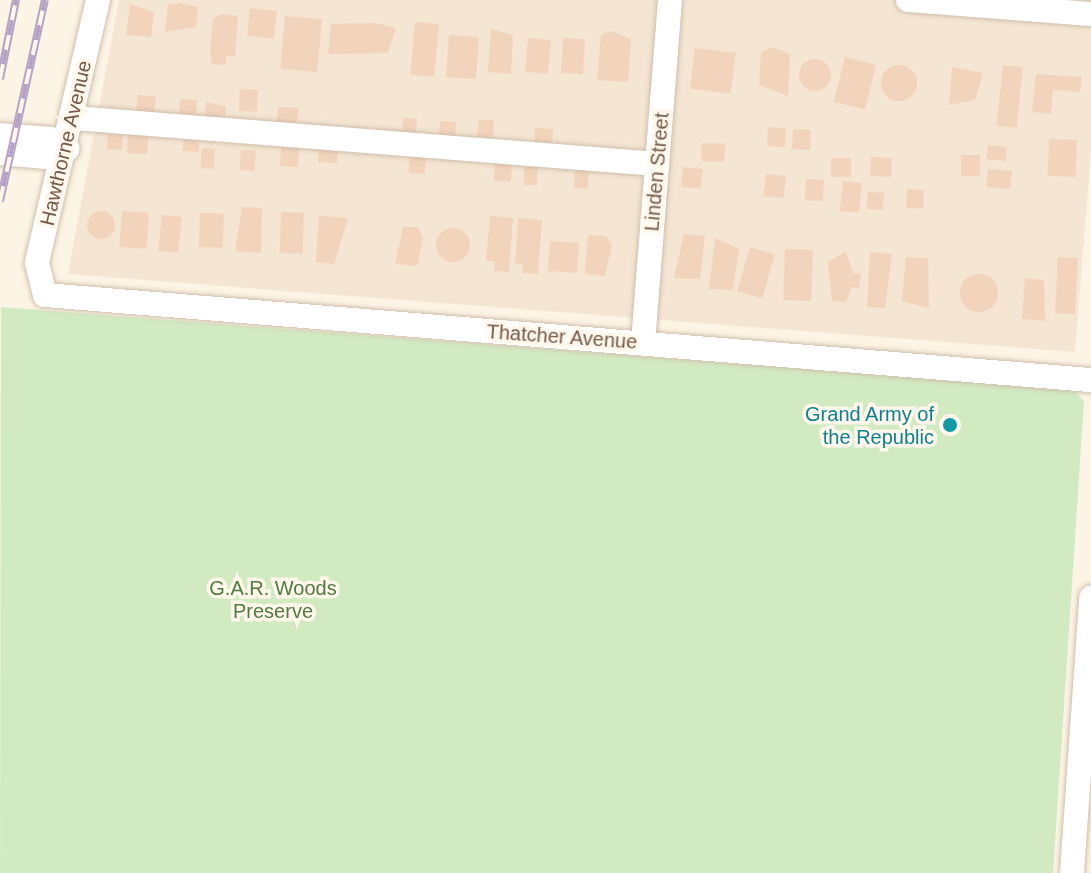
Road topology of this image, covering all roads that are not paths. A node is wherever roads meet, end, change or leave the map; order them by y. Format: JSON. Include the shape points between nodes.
{"nodes":[{"id":1,"x":98,"y":0,"type":"edge"},
{"id":2,"x":670,"y":0,"type":"edge"},
{"id":3,"x":908,"y":0,"type":"edge"},
{"id":4,"x":1091,"y":14,"type":"edge"},
{"id":5,"x":74,"y":118,"type":"junction"},
{"id":6,"x":0,"y":135,"type":"edge"},
{"id":7,"x":67,"y":149,"type":"junction"},
{"id":8,"x":0,"y":153,"type":"edge"},
{"id":9,"x":657,"y":164,"type":"junction"},
{"id":10,"x":39,"y":285,"type":"joint"},
{"id":11,"x":643,"y":343,"type":"junction"},
{"id":12,"x":1091,"y":380,"type":"edge"},
{"id":13,"x":1091,"y":598,"type":"edge"},
{"id":14,"x":1072,"y":873,"type":"edge"}],
"edges":[{"from":1,"to":5,"type":"street","name":"Hawthorne Avenue"},
{"from":2,"to":9,"type":"street","name":"Linden Street"},
{"from":3,"to":4,"type":"street"},
{"from":5,"to":7,"type":"street","name":"Hawthorne Avenue"},
{"from":5,"to":9,"type":"street"},
{"from":6,"to":7,"type":"street","via":[[51,139]]},
{"from":7,"to":8,"type":"street","via":[[47,157]]},
{"from":7,"to":10,"type":"street","name":"Hawthorne Avenue","via":[[37,263]]},
{"from":9,"to":11,"type":"street","name":"Linden Street"},
{"from":10,"to":11,"type":"street","name":"Thatcher Avenue","via":[[55,298]]},
{"from":11,"to":12,"type":"street","name":"Thatcher Avenue"},
{"from":13,"to":14,"type":"street"}]}
